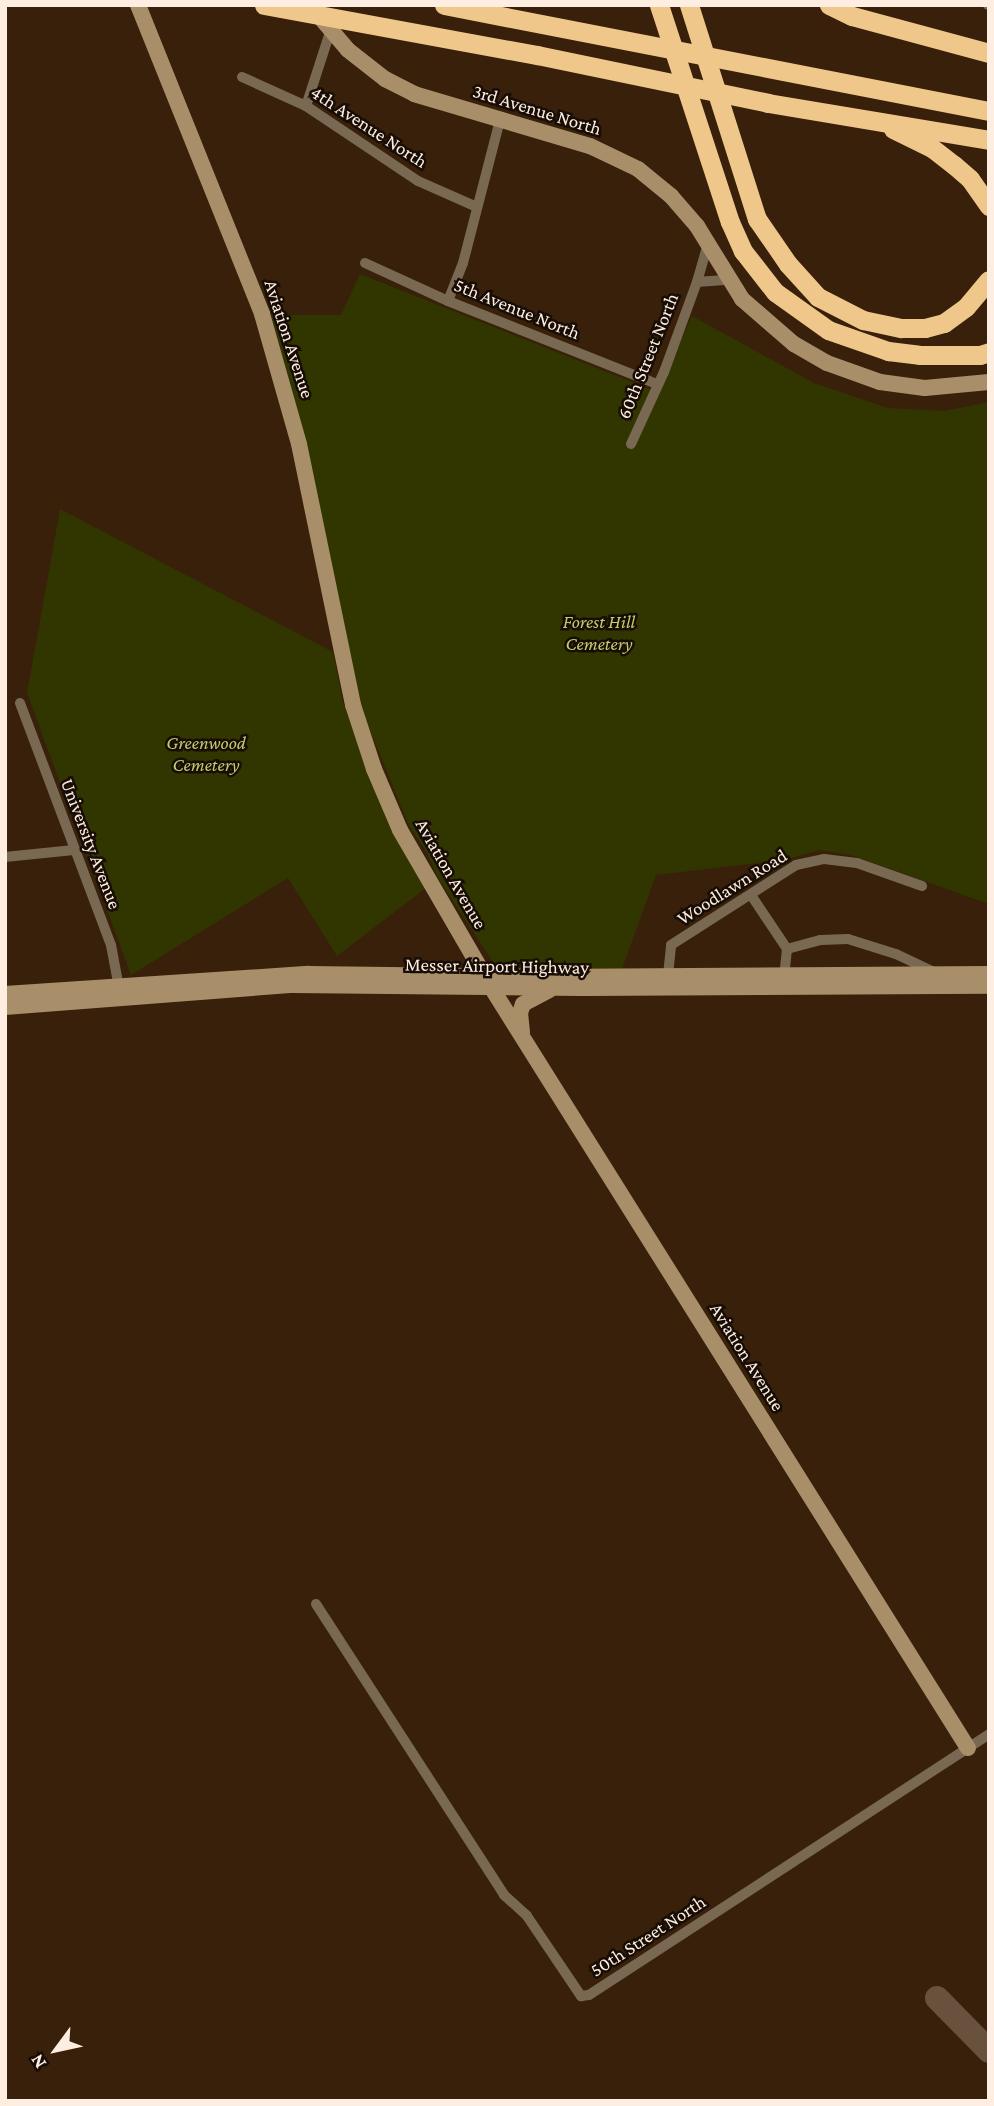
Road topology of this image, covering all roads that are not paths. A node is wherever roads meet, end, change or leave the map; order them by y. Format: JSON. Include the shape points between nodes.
{"nodes":[{"id":1,"x":138,"y":5,"type":"edge"},
{"id":2,"x":264,"y":5,"type":"edge"},
{"id":3,"x":310,"y":5,"type":"edge"},
{"id":4,"x":444,"y":5,"type":"edge"},
{"id":5,"x":653,"y":5,"type":"edge"},
{"id":6,"x":659,"y":5,"type":"edge"},
{"id":7,"x":689,"y":5,"type":"edge"},
{"id":8,"x":829,"y":5,"type":"edge"},
{"id":9,"x":849,"y":5,"type":"edge"},
{"id":10,"x":893,"y":27,"type":"junction"},
{"id":11,"x":330,"y":32,"type":"junction"},
{"id":12,"x":669,"y":37,"type":"junction"},
{"id":13,"x":989,"y":53,"type":"edge"},
{"id":14,"x":242,"y":77,"type":"dead end"},
{"id":15,"x":306,"y":106,"type":"junction"},
{"id":16,"x":989,"y":111,"type":"edge"},
{"id":17,"x":870,"y":118,"type":"junction"},
{"id":18,"x":500,"y":120,"type":"junction"},
{"id":19,"x":989,"y":140,"type":"edge"},
{"id":20,"x":989,"y":206,"type":"edge"},
{"id":21,"x":477,"y":207,"type":"junction"},
{"id":22,"x":708,"y":246,"type":"junction"},
{"id":23,"x":365,"y":263,"type":"dead end"},
{"id":24,"x":728,"y":280,"type":"junction"},
{"id":25,"x":989,"y":280,"type":"edge"},
{"id":26,"x":697,"y":282,"type":"junction"},
{"id":27,"x":449,"y":300,"type":"junction"},
{"id":28,"x":989,"y":352,"type":"edge"},
{"id":29,"x":989,"y":382,"type":"edge"},
{"id":30,"x":657,"y":384,"type":"junction"},
{"id":31,"x":631,"y":444,"type":"dead end"},
{"id":32,"x":20,"y":703,"type":"dead end"},
{"id":33,"x":75,"y":850,"type":"junction"},
{"id":34,"x":5,"y":857,"type":"edge"},
{"id":35,"x":922,"y":886,"type":"dead end"},
{"id":36,"x":751,"y":895,"type":"junction"},
{"id":37,"x":467,"y":945,"type":"junction"},
{"id":38,"x":787,"y":949,"type":"junction"},
{"id":39,"x":937,"y":974,"type":"junction"},
{"id":40,"x":989,"y":974,"type":"edge"},
{"id":41,"x":462,"y":975,"type":"junction"},
{"id":42,"x":668,"y":975,"type":"junction"},
{"id":43,"x":784,"y":980,"type":"junction"},
{"id":44,"x":488,"y":981,"type":"junction"},
{"id":45,"x":989,"y":986,"type":"edge"},
{"id":46,"x":554,"y":988,"type":"junction"},
{"id":47,"x":120,"y":992,"type":"junction"},
{"id":48,"x":5,"y":994,"type":"edge"},
{"id":49,"x":5,"y":1007,"type":"edge"},
{"id":50,"x":529,"y":1047,"type":"junction"},
{"id":51,"x":316,"y":1604,"type":"dead end"},
{"id":52,"x":989,"y":1734,"type":"edge"},
{"id":53,"x":968,"y":1748,"type":"junction"}],
"edges":[{"from":1,"to":37,"type":"street","name":"Aviation Avenue","via":[[262,314],[299,444],[353,705],[374,769],[400,830]]},
{"from":2,"to":17,"type":"highway","via":[[768,103]]},
{"from":3,"to":11,"type":"street","name":"3rd Avenue North"},
{"from":4,"to":16,"type":"highway"},
{"from":5,"to":12,"type":"highway"},
{"from":6,"to":12,"type":"highway"},
{"from":7,"to":25,"type":"highway","via":[[757,219],[817,297],[863,320],[925,328],[944,323],[966,307]]},
{"from":8,"to":10,"type":"highway"},
{"from":9,"to":10,"type":"highway"},
{"from":10,"to":13,"type":"highway"},
{"from":11,"to":15,"type":"street"},
{"from":11,"to":18,"type":"street","name":"3rd Avenue North","via":[[385,79],[404,89]]},
{"from":12,"to":28,"type":"highway","via":[[730,222],[743,251],[775,292],[828,330],[888,351],[919,355]]},
{"from":14,"to":15,"type":"street","name":"4th Avenue North"},
{"from":15,"to":21,"type":"street","name":"4th Avenue North","via":[[418,181]]},
{"from":17,"to":19,"type":"highway"},
{"from":17,"to":20,"type":"highway","via":[[943,156],[970,179]]},
{"from":18,"to":21,"type":"street"},
{"from":18,"to":22,"type":"street","name":"3rd Avenue North","via":[[590,146],[638,169],[671,196]]},
{"from":21,"to":27,"type":"street"},
{"from":22,"to":24,"type":"street","name":"3rd Avenue North"},
{"from":22,"to":26,"type":"street","name":"60th Street North"},
{"from":23,"to":27,"type":"street","name":"5th Avenue North"},
{"from":24,"to":26,"type":"street","name":"60th Street North"},
{"from":24,"to":29,"type":"street","name":"3rd Avenue North","via":[[784,337],[841,370],[880,382],[925,388]]},
{"from":26,"to":30,"type":"street","name":"60th Street North"},
{"from":27,"to":30,"type":"street","name":"5th Avenue North"},
{"from":30,"to":31,"type":"street","name":"60th Street North"},
{"from":32,"to":33,"type":"street","name":"University Avenue"},
{"from":33,"to":34,"type":"street"},
{"from":33,"to":47,"type":"street","name":"University Avenue","via":[[111,945]]},
{"from":35,"to":36,"type":"street","name":"Woodlawn Road","via":[[857,863],[824,859],[796,865]]},
{"from":36,"to":38,"type":"street"},
{"from":36,"to":42,"type":"street","name":"Woodlawn Road","via":[[671,944]]},
{"from":37,"to":41,"type":"street","via":[[469,961]]},
{"from":37,"to":44,"type":"street","name":"Aviation Avenue"},
{"from":38,"to":39,"type":"street","via":[[848,939],[896,954]]},
{"from":38,"to":43,"type":"street"},
{"from":39,"to":40,"type":"street","name":"Messer Airport Highway"},
{"from":39,"to":43,"type":"street","name":"Messer Airport Highway"},
{"from":41,"to":44,"type":"street","name":"Messer Airport Highway"},
{"from":41,"to":47,"type":"street","name":"Messer Airport Highway","via":[[308,974]]},
{"from":42,"to":43,"type":"street","name":"Messer Airport Highway"},
{"from":42,"to":44,"type":"street","name":"Messer Airport Highway"},
{"from":43,"to":45,"type":"street","name":"Messer Airport Highway"},
{"from":43,"to":46,"type":"street","name":"Messer Airport Highway"},
{"from":44,"to":46,"type":"street","name":"Messer Airport Highway"},
{"from":44,"to":47,"type":"street","name":"Messer Airport Highway"},
{"from":44,"to":50,"type":"street","name":"Aviation Avenue"},
{"from":46,"to":50,"type":"street","via":[[523,1004],[521,1029]]},
{"from":47,"to":48,"type":"street","name":"Messer Airport Highway"},
{"from":47,"to":49,"type":"street","name":"Messer Airport Highway"},
{"from":50,"to":53,"type":"street","name":"Aviation Avenue"},
{"from":51,"to":53,"type":"street","name":"50th Street North","via":[[504,1895],[527,1916],[581,1996]]},
{"from":52,"to":53,"type":"street","name":"50th Street North"}]}
